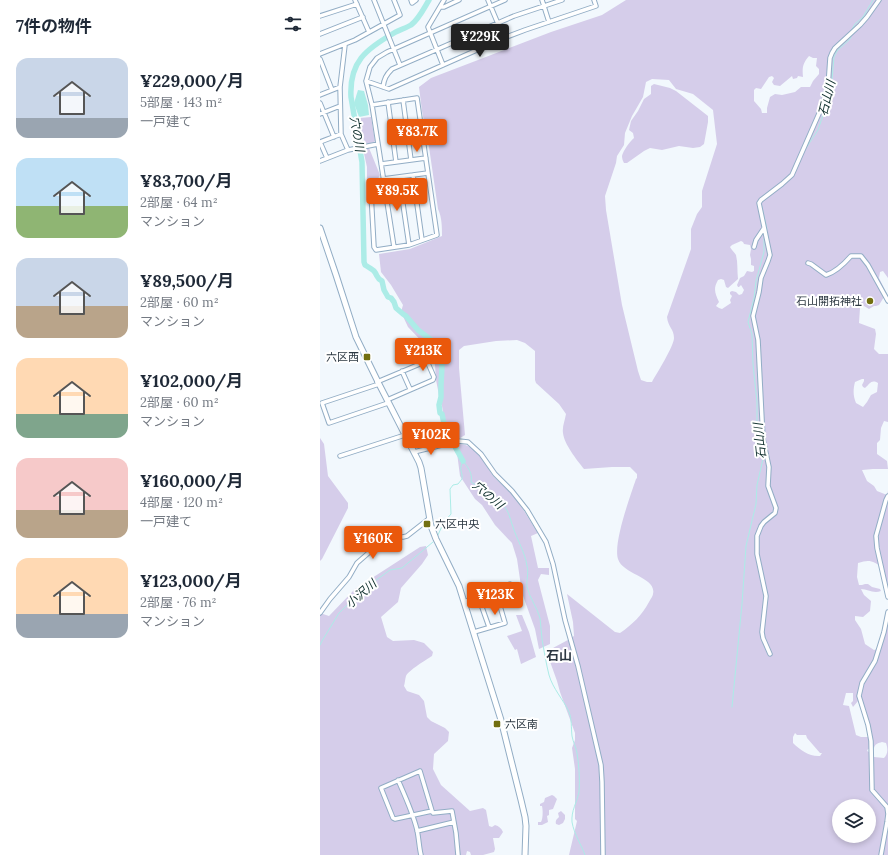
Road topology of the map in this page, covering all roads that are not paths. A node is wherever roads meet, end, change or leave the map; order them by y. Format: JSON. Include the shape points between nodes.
{"nodes":[{"id":1,"x":374,"y":0,"type":"edge"},
{"id":2,"x":394,"y":0,"type":"edge"},
{"id":3,"x":411,"y":0,"type":"edge"},
{"id":4,"x":416,"y":0,"type":"edge"},
{"id":5,"x":444,"y":0,"type":"edge"},
{"id":6,"x":459,"y":0,"type":"edge"},
{"id":7,"x":488,"y":0,"type":"edge"},
{"id":8,"x":505,"y":0,"type":"edge"},
{"id":9,"x":542,"y":0,"type":"edge"},
{"id":10,"x":562,"y":0,"type":"edge"},
{"id":11,"x":594,"y":0,"type":"edge"},
{"id":12,"x":879,"y":0,"type":"edge"},
{"id":13,"x":356,"y":1,"type":"edge"},
{"id":14,"x":490,"y":6,"type":"junction"},
{"id":15,"x":544,"y":6,"type":"junction"},
{"id":16,"x":440,"y":7,"type":"junction"},
{"id":17,"x":320,"y":16,"type":"edge"},
{"id":18,"x":363,"y":17,"type":"junction"},
{"id":19,"x":549,"y":22,"type":"junction"},
{"id":20,"x":498,"y":23,"type":"junction"},
{"id":21,"x":384,"y":25,"type":"junction"},
{"id":22,"x":369,"y":32,"type":"junction"},
{"id":23,"x":430,"y":33,"type":"junction"},
{"id":24,"x":320,"y":34,"type":"edge"},
{"id":25,"x":504,"y":38,"type":"junction"},
{"id":26,"x":345,"y":44,"type":"junction"},
{"id":27,"x":394,"y":49,"type":"junction"},
{"id":28,"x":437,"y":49,"type":"junction"},
{"id":29,"x":320,"y":54,"type":"edge"},
{"id":30,"x":320,"y":59,"type":"edge"},
{"id":31,"x":400,"y":65,"type":"junction"},
{"id":32,"x":443,"y":65,"type":"junction"},
{"id":33,"x":366,"y":81,"type":"junction"},
{"id":34,"x":340,"y":87,"type":"junction"},
{"id":35,"x":383,"y":87,"type":"junction"},
{"id":36,"x":332,"y":90,"type":"junction"},
{"id":37,"x":320,"y":95,"type":"edge"},
{"id":38,"x":403,"y":100,"type":"junction"},
{"id":39,"x":320,"y":102,"type":"edge"},
{"id":40,"x":388,"y":102,"type":"junction"},
{"id":41,"x":372,"y":105,"type":"junction"},
{"id":42,"x":340,"y":106,"type":"junction"},
{"id":43,"x":322,"y":113,"type":"edge"},
{"id":44,"x":341,"y":134,"type":"junction"},
{"id":45,"x":334,"y":137,"type":"junction"},
{"id":46,"x":320,"y":142,"type":"edge"},
{"id":47,"x":378,"y":144,"type":"junction"},
{"id":48,"x":348,"y":150,"type":"junction"},
{"id":49,"x":327,"y":158,"type":"junction"},
{"id":50,"x":426,"y":158,"type":"junction"},
{"id":51,"x":411,"y":160,"type":"junction"},
{"id":52,"x":320,"y":161,"type":"edge"},
{"id":53,"x":396,"y":162,"type":"junction"},
{"id":54,"x":381,"y":164,"type":"junction"},
{"id":55,"x":428,"y":173,"type":"junction"},
{"id":56,"x":413,"y":175,"type":"junction"},
{"id":57,"x":399,"y":177,"type":"junction"},
{"id":58,"x":384,"y":179,"type":"junction"},
{"id":59,"x":385,"y":191,"type":"junction"},
{"id":60,"x":320,"y":228,"type":"edge"},
{"id":61,"x":765,"y":231,"type":"junction"},
{"id":62,"x":422,"y":240,"type":"junction"},
{"id":63,"x":409,"y":245,"type":"junction"},
{"id":64,"x":394,"y":247,"type":"junction"},
{"id":65,"x":754,"y":247,"type":"dead end"},
{"id":66,"x":808,"y":263,"type":"dead end"},
{"id":67,"x":888,"y":301,"type":"edge"},
{"id":68,"x":402,"y":371,"type":"junction"},
{"id":69,"x":378,"y":383,"type":"junction"},
{"id":70,"x":410,"y":389,"type":"junction"},
{"id":71,"x":388,"y":402,"type":"junction"},
{"id":72,"x":405,"y":435,"type":"junction"},
{"id":73,"x":414,"y":452,"type":"junction"},
{"id":74,"x":340,"y":456,"type":"dead end"},
{"id":75,"x":888,"y":496,"type":"edge"},
{"id":76,"x":430,"y":518,"type":"junction"},
{"id":77,"x":510,"y":584,"type":"dead end"},
{"id":78,"x":495,"y":589,"type":"junction"},
{"id":79,"x":478,"y":596,"type":"junction"},
{"id":80,"x":888,"y":597,"type":"edge"},
{"id":81,"x":464,"y":602,"type":"junction"},
{"id":82,"x":888,"y":612,"type":"edge"},
{"id":83,"x":320,"y":613,"type":"edge"},
{"id":84,"x":489,"y":627,"type":"junction"},
{"id":85,"x":474,"y":632,"type":"junction"},
{"id":86,"x":770,"y":654,"type":"dead end"},
{"id":87,"x":398,"y":780,"type":"junction"},
{"id":88,"x":432,"y":811,"type":"junction"},
{"id":89,"x":412,"y":815,"type":"junction"},
{"id":90,"x":454,"y":822,"type":"junction"},
{"id":91,"x":417,"y":830,"type":"junction"},
{"id":92,"x":421,"y":855,"type":"edge"},
{"id":93,"x":458,"y":855,"type":"edge"},
{"id":94,"x":525,"y":855,"type":"edge"},
{"id":95,"x":603,"y":855,"type":"edge"},
{"id":96,"x":881,"y":855,"type":"edge"}],
"edges":[{"from":1,"to":21,"type":"street"},
{"from":2,"to":21,"type":"street","via":[[400,15]]},
{"from":3,"to":4,"type":"street","via":[[412,3]]},
{"from":5,"to":16,"type":"street"},
{"from":6,"to":16,"type":"street"},
{"from":7,"to":14,"type":"street"},
{"from":8,"to":14,"type":"street"},
{"from":9,"to":15,"type":"street"},
{"from":10,"to":15,"type":"street"},
{"from":11,"to":19,"type":"street","via":[[596,6]]},
{"from":12,"to":61,"type":"street","via":[[860,25],[832,53],[828,87],[821,109],[792,175],[759,203]]},
{"from":13,"to":17,"type":"street"},
{"from":13,"to":18,"type":"street"},
{"from":14,"to":20,"type":"street"},
{"from":14,"to":23,"type":"street"},
{"from":15,"to":19,"type":"street"},
{"from":15,"to":20,"type":"street"},
{"from":16,"to":23,"type":"street","via":[[428,27]]},
{"from":18,"to":22,"type":"street"},
{"from":18,"to":24,"type":"street"},
{"from":19,"to":25,"type":"street"},
{"from":20,"to":25,"type":"street"},
{"from":20,"to":28,"type":"street"},
{"from":21,"to":22,"type":"street"},
{"from":21,"to":27,"type":"street"},
{"from":22,"to":26,"type":"street"},
{"from":23,"to":27,"type":"street"},
{"from":23,"to":28,"type":"street"},
{"from":25,"to":32,"type":"street"},
{"from":26,"to":29,"type":"street"},
{"from":26,"to":34,"type":"street"},
{"from":27,"to":31,"type":"street"},
{"from":27,"to":33,"type":"street","via":[[377,58],[370,67]]},
{"from":28,"to":31,"type":"street"},
{"from":28,"to":32,"type":"street"},
{"from":30,"to":36,"type":"street"},
{"from":31,"to":35,"type":"street","via":[[387,74]]},
{"from":32,"to":35,"type":"street","via":[[389,90]]},
{"from":33,"to":35,"type":"street"},
{"from":33,"to":41,"type":"street"},
{"from":34,"to":36,"type":"street"},
{"from":34,"to":42,"type":"street"},
{"from":36,"to":37,"type":"street"},
{"from":38,"to":40,"type":"street"},
{"from":38,"to":50,"type":"street","via":[[417,98]]},
{"from":38,"to":51,"type":"street"},
{"from":39,"to":43,"type":"street"},
{"from":40,"to":41,"type":"street"},
{"from":40,"to":53,"type":"street"},
{"from":41,"to":47,"type":"street"},
{"from":42,"to":43,"type":"street"},
{"from":42,"to":44,"type":"street"},
{"from":43,"to":45,"type":"street"},
{"from":44,"to":45,"type":"street"},
{"from":44,"to":48,"type":"street"},
{"from":45,"to":46,"type":"street"},
{"from":46,"to":49,"type":"street"},
{"from":47,"to":48,"type":"street"},
{"from":47,"to":54,"type":"street"},
{"from":48,"to":49,"type":"street"},
{"from":49,"to":52,"type":"street"},
{"from":50,"to":51,"type":"street"},
{"from":50,"to":55,"type":"street"},
{"from":51,"to":53,"type":"street"},
{"from":53,"to":54,"type":"street"},
{"from":54,"to":58,"type":"street"},
{"from":55,"to":56,"type":"street"},
{"from":55,"to":62,"type":"street","via":[[437,235]]},
{"from":56,"to":57,"type":"street"},
{"from":56,"to":62,"type":"street"},
{"from":57,"to":58,"type":"street"},
{"from":57,"to":63,"type":"street"},
{"from":58,"to":59,"type":"street"},
{"from":59,"to":64,"type":"street"},
{"from":59,"to":64,"type":"street","via":[[372,193],[374,247],[376,250]]},
{"from":60,"to":69,"type":"street","via":[[356,337]]},
{"from":61,"to":65,"type":"street","via":[[756,240]]},
{"from":61,"to":86,"type":"street","via":[[770,255],[761,278],[754,316],[758,340],[763,439],[769,468],[768,486],[776,508],[775,513],[761,526],[757,536],[757,554],[766,596],[762,632]]},
{"from":62,"to":63,"type":"street"},
{"from":63,"to":64,"type":"street"},
{"from":66,"to":67,"type":"street","via":[[826,275],[842,266],[851,256],[861,256]]},
{"from":68,"to":69,"type":"street"},
{"from":68,"to":70,"type":"street"},
{"from":68,"to":70,"type":"street","via":[[427,361],[433,380]]},
{"from":69,"to":71,"type":"street"},
{"from":69,"to":71,"type":"street","via":[[322,403],[329,422]]},
{"from":70,"to":71,"type":"street"},
{"from":71,"to":72,"type":"street"},
{"from":72,"to":73,"type":"street"},
{"from":72,"to":74,"type":"street"},
{"from":73,"to":76,"type":"street","via":[[421,468]]},
{"from":73,"to":95,"type":"street","via":[[458,441],[468,442],[512,491],[546,542],[601,765]]},
{"from":75,"to":80,"type":"street","via":[[876,536]]},
{"from":76,"to":81,"type":"street","via":[[436,539]]},
{"from":76,"to":83,"type":"street","via":[[407,536],[386,537],[379,542],[358,563]]},
{"from":77,"to":78,"type":"street"},
{"from":78,"to":79,"type":"street"},
{"from":78,"to":84,"type":"street","via":[[505,623]]},
{"from":79,"to":81,"type":"street"},
{"from":79,"to":84,"type":"street"},
{"from":81,"to":85,"type":"street"},
{"from":82,"to":96,"type":"street","via":[[875,661],[862,683],[859,696],[868,724],[872,790],[887,807],[888,814]]},
{"from":84,"to":85,"type":"street"},
{"from":85,"to":94,"type":"street","via":[[501,720],[525,817]]},
{"from":87,"to":88,"type":"street","via":[[420,771]]},
{"from":87,"to":89,"type":"street"},
{"from":87,"to":89,"type":"street","via":[[381,788],[393,818],[395,820]]},
{"from":88,"to":89,"type":"street"},
{"from":88,"to":90,"type":"street","via":[[452,811]]},
{"from":89,"to":91,"type":"street"},
{"from":90,"to":91,"type":"street"},
{"from":90,"to":93,"type":"street"},
{"from":91,"to":92,"type":"street"}]}
